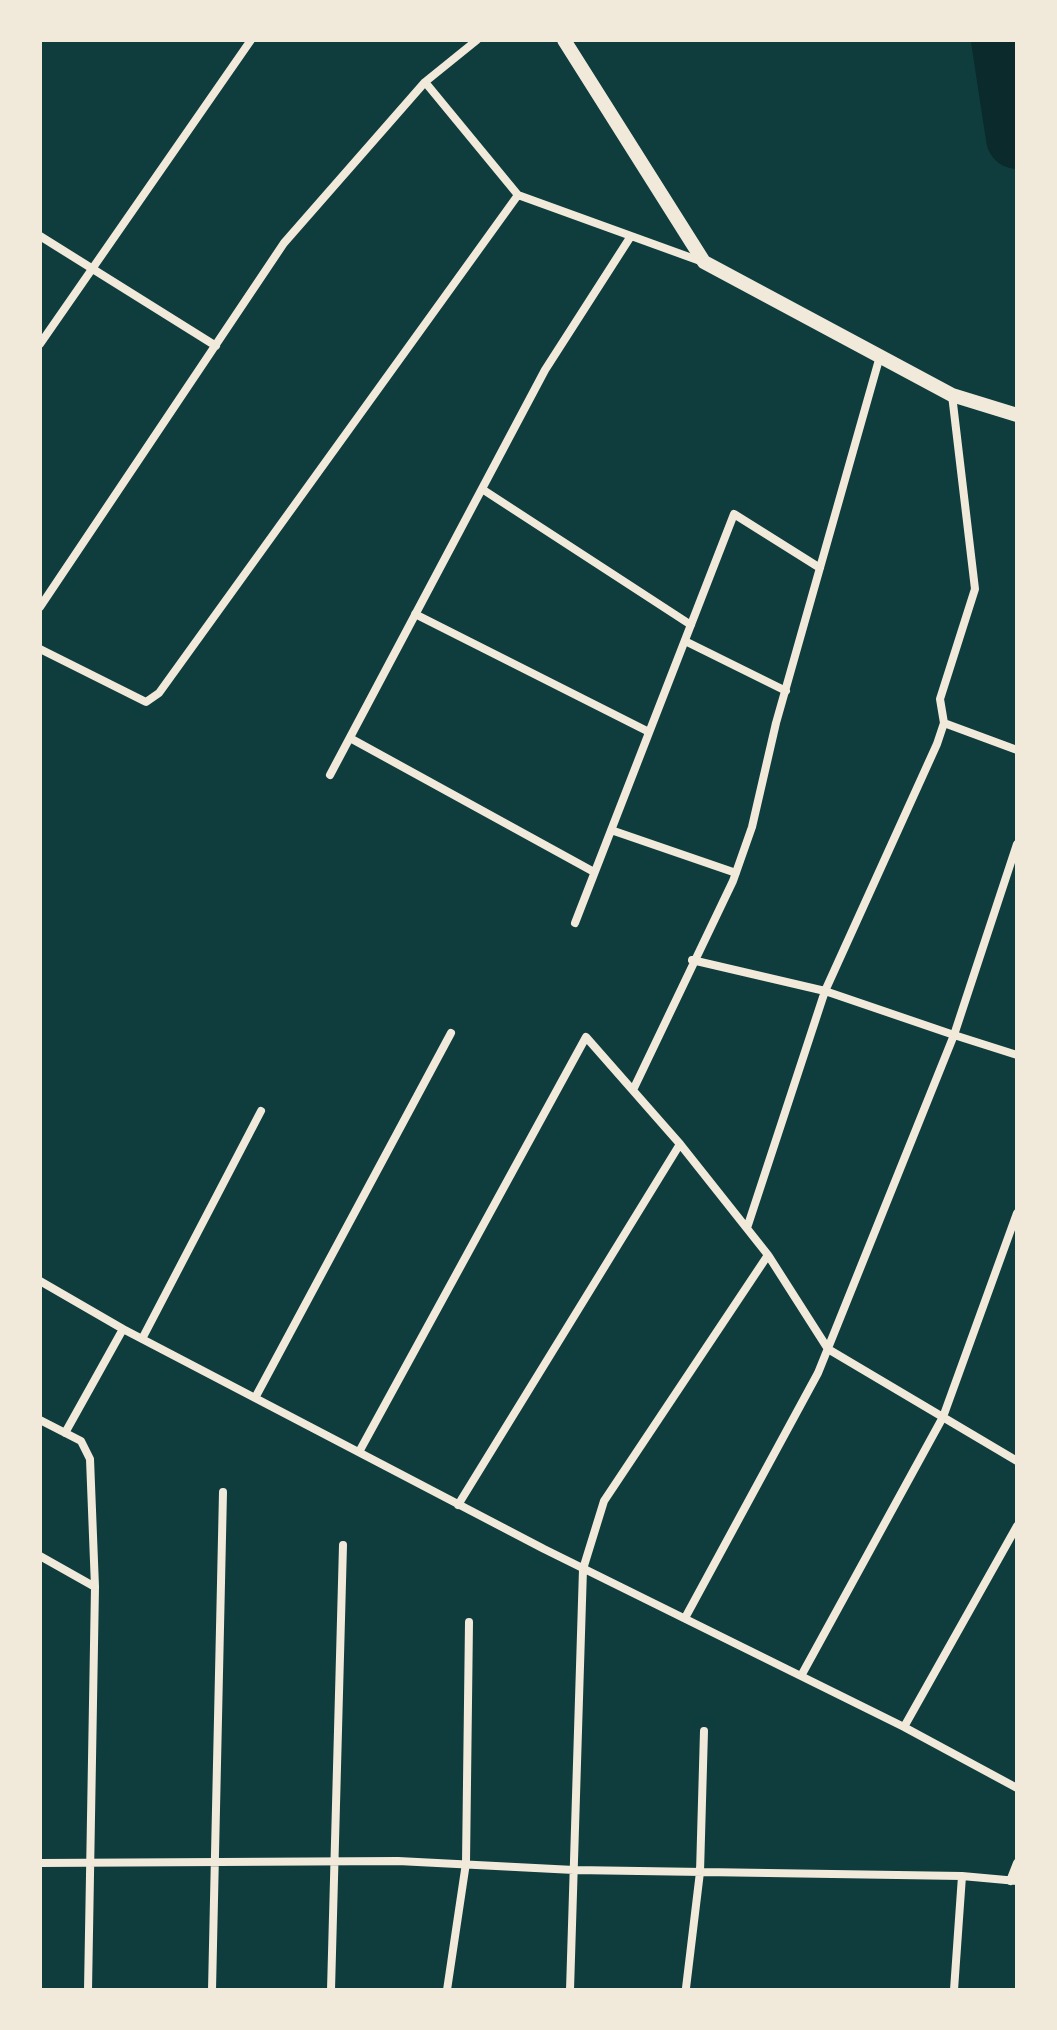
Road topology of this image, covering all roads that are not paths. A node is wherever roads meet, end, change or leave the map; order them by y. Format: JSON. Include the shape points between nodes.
{"nodes":[{"id":1,"x":251,"y":40,"type":"edge"},
{"id":2,"x":477,"y":40,"type":"edge"},
{"id":3,"x":564,"y":40,"type":"edge"},
{"id":4,"x":425,"y":82,"type":"junction"},
{"id":5,"x":518,"y":195,"type":"junction"},
{"id":6,"x":40,"y":236,"type":"edge"},
{"id":7,"x":631,"y":236,"type":"junction"},
{"id":8,"x":704,"y":262,"type":"junction"},
{"id":9,"x":91,"y":268,"type":"junction"},
{"id":10,"x":40,"y":344,"type":"edge"},
{"id":11,"x":216,"y":346,"type":"junction"},
{"id":12,"x":880,"y":356,"type":"junction"},
{"id":13,"x":952,"y":395,"type":"junction"},
{"id":14,"x":1017,"y":415,"type":"edge"},
{"id":15,"x":482,"y":489,"type":"junction"},
{"id":16,"x":820,"y":568,"type":"junction"},
{"id":17,"x":40,"y":607,"type":"edge"},
{"id":18,"x":415,"y":614,"type":"junction"},
{"id":19,"x":691,"y":625,"type":"junction"},
{"id":20,"x":685,"y":641,"type":"junction"},
{"id":21,"x":40,"y":649,"type":"edge"},
{"id":22,"x":786,"y":691,"type":"junction"},
{"id":23,"x":944,"y":723,"type":"junction"},
{"id":24,"x":649,"y":732,"type":"junction"},
{"id":25,"x":350,"y":738,"type":"junction"},
{"id":26,"x":1017,"y":750,"type":"edge"},
{"id":27,"x":330,"y":775,"type":"dead end"},
{"id":28,"x":611,"y":830,"type":"junction"},
{"id":29,"x":1017,"y":844,"type":"edge"},
{"id":30,"x":594,"y":872,"type":"junction"},
{"id":31,"x":736,"y":873,"type":"junction"},
{"id":32,"x":575,"y":923,"type":"dead end"},
{"id":33,"x":692,"y":960,"type":"junction"},
{"id":34,"x":825,"y":991,"type":"junction"},
{"id":35,"x":451,"y":1033,"type":"dead end"},
{"id":36,"x":954,"y":1035,"type":"junction"},
{"id":37,"x":1017,"y":1055,"type":"edge"},
{"id":38,"x":633,"y":1090,"type":"junction"},
{"id":39,"x":261,"y":1111,"type":"dead end"},
{"id":40,"x":680,"y":1144,"type":"junction"},
{"id":41,"x":1017,"y":1213,"type":"edge"},
{"id":42,"x":747,"y":1228,"type":"junction"},
{"id":43,"x":768,"y":1255,"type":"junction"},
{"id":44,"x":40,"y":1281,"type":"edge"},
{"id":45,"x":123,"y":1329,"type":"junction"},
{"id":46,"x":142,"y":1339,"type":"junction"},
{"id":47,"x":828,"y":1349,"type":"junction"},
{"id":48,"x":255,"y":1398,"type":"junction"},
{"id":49,"x":943,"y":1417,"type":"junction"},
{"id":50,"x":40,"y":1420,"type":"edge"},
{"id":51,"x":65,"y":1433,"type":"junction"},
{"id":52,"x":359,"y":1452,"type":"junction"},
{"id":53,"x":1017,"y":1461,"type":"edge"},
{"id":54,"x":223,"y":1492,"type":"dead end"},
{"id":55,"x":458,"y":1505,"type":"junction"},
{"id":56,"x":1017,"y":1526,"type":"edge"},
{"id":57,"x":343,"y":1545,"type":"dead end"},
{"id":58,"x":40,"y":1556,"type":"edge"},
{"id":59,"x":583,"y":1569,"type":"junction"},
{"id":60,"x":95,"y":1587,"type":"junction"},
{"id":61,"x":685,"y":1618,"type":"junction"},
{"id":62,"x":469,"y":1622,"type":"dead end"},
{"id":63,"x":801,"y":1676,"type":"junction"},
{"id":64,"x":904,"y":1727,"type":"junction"},
{"id":65,"x":704,"y":1731,"type":"dead end"},
{"id":66,"x":1017,"y":1788,"type":"edge"},
{"id":67,"x":213,"y":1862,"type":"junction"},
{"id":68,"x":334,"y":1862,"type":"junction"},
{"id":69,"x":40,"y":1863,"type":"edge"},
{"id":70,"x":90,"y":1863,"type":"junction"},
{"id":71,"x":466,"y":1863,"type":"junction"},
{"id":72,"x":1017,"y":1863,"type":"edge"},
{"id":73,"x":574,"y":1870,"type":"junction"},
{"id":74,"x":700,"y":1872,"type":"junction"},
{"id":75,"x":962,"y":1876,"type":"junction"},
{"id":76,"x":1014,"y":1881,"type":"edge"},
{"id":77,"x":686,"y":1988,"type":"edge"},
{"id":78,"x":88,"y":1990,"type":"edge"},
{"id":79,"x":212,"y":1990,"type":"edge"},
{"id":80,"x":331,"y":1990,"type":"edge"},
{"id":81,"x":447,"y":1990,"type":"edge"},
{"id":82,"x":570,"y":1990,"type":"edge"},
{"id":83,"x":954,"y":1990,"type":"edge"}],
"edges":[{"from":1,"to":9,"type":"street"},
{"from":2,"to":4,"type":"street"},
{"from":3,"to":8,"type":"street"},
{"from":4,"to":5,"type":"street"},
{"from":4,"to":11,"type":"street","via":[[284,243]]},
{"from":5,"to":7,"type":"street"},
{"from":5,"to":21,"type":"street","via":[[159,693],[146,702]]},
{"from":6,"to":9,"type":"street"},
{"from":7,"to":8,"type":"street"},
{"from":7,"to":15,"type":"street","via":[[545,370]]},
{"from":8,"to":12,"type":"street"},
{"from":9,"to":10,"type":"street"},
{"from":9,"to":11,"type":"street"},
{"from":11,"to":17,"type":"street"},
{"from":12,"to":13,"type":"street"},
{"from":12,"to":16,"type":"street"},
{"from":13,"to":14,"type":"street"},
{"from":13,"to":23,"type":"street","via":[[975,589],[940,699]]},
{"from":15,"to":18,"type":"street"},
{"from":15,"to":19,"type":"street"},
{"from":16,"to":19,"type":"street","via":[[734,514]]},
{"from":16,"to":22,"type":"street"},
{"from":18,"to":24,"type":"street"},
{"from":18,"to":25,"type":"street"},
{"from":19,"to":20,"type":"street"},
{"from":20,"to":22,"type":"street"},
{"from":20,"to":24,"type":"street"},
{"from":22,"to":31,"type":"street"},
{"from":23,"to":26,"type":"street"},
{"from":23,"to":34,"type":"street"},
{"from":24,"to":28,"type":"street"},
{"from":25,"to":27,"type":"street"},
{"from":25,"to":30,"type":"street"},
{"from":28,"to":30,"type":"street"},
{"from":28,"to":31,"type":"street"},
{"from":29,"to":36,"type":"street"},
{"from":30,"to":32,"type":"street"},
{"from":31,"to":33,"type":"street"},
{"from":33,"to":34,"type":"street"},
{"from":33,"to":38,"type":"street"},
{"from":34,"to":36,"type":"street"},
{"from":34,"to":42,"type":"street"},
{"from":35,"to":48,"type":"street"},
{"from":36,"to":37,"type":"street"},
{"from":36,"to":47,"type":"street"},
{"from":38,"to":40,"type":"street"},
{"from":38,"to":52,"type":"street","via":[[586,1037]]},
{"from":39,"to":46,"type":"street"},
{"from":40,"to":42,"type":"street"},
{"from":40,"to":55,"type":"street"},
{"from":41,"to":49,"type":"street"},
{"from":42,"to":43,"type":"street"},
{"from":43,"to":47,"type":"street"},
{"from":43,"to":59,"type":"street","via":[[604,1501]]},
{"from":44,"to":45,"type":"street"},
{"from":45,"to":46,"type":"street"},
{"from":45,"to":51,"type":"street"},
{"from":46,"to":48,"type":"street"},
{"from":47,"to":49,"type":"street"},
{"from":47,"to":61,"type":"street"},
{"from":48,"to":52,"type":"street"},
{"from":49,"to":53,"type":"street"},
{"from":49,"to":63,"type":"street"},
{"from":50,"to":51,"type":"street"},
{"from":51,"to":60,"type":"street","via":[[81,1441],[90,1459]]},
{"from":52,"to":55,"type":"street"},
{"from":54,"to":67,"type":"street"},
{"from":55,"to":59,"type":"street"},
{"from":56,"to":64,"type":"street"},
{"from":57,"to":68,"type":"street"},
{"from":58,"to":60,"type":"street"},
{"from":59,"to":61,"type":"street"},
{"from":59,"to":73,"type":"street"},
{"from":60,"to":70,"type":"street"},
{"from":61,"to":63,"type":"street"},
{"from":62,"to":71,"type":"street"},
{"from":63,"to":64,"type":"street"},
{"from":64,"to":66,"type":"street"},
{"from":65,"to":74,"type":"street"},
{"from":67,"to":68,"type":"street"},
{"from":67,"to":70,"type":"street"},
{"from":67,"to":79,"type":"street"},
{"from":68,"to":71,"type":"street"},
{"from":68,"to":80,"type":"street"},
{"from":69,"to":70,"type":"street"},
{"from":70,"to":78,"type":"street"},
{"from":71,"to":73,"type":"street"},
{"from":71,"to":81,"type":"street"},
{"from":72,"to":76,"type":"street"},
{"from":73,"to":74,"type":"street"},
{"from":73,"to":82,"type":"street"},
{"from":74,"to":75,"type":"street"},
{"from":74,"to":77,"type":"street"},
{"from":75,"to":76,"type":"street"},
{"from":75,"to":83,"type":"street"}]}
